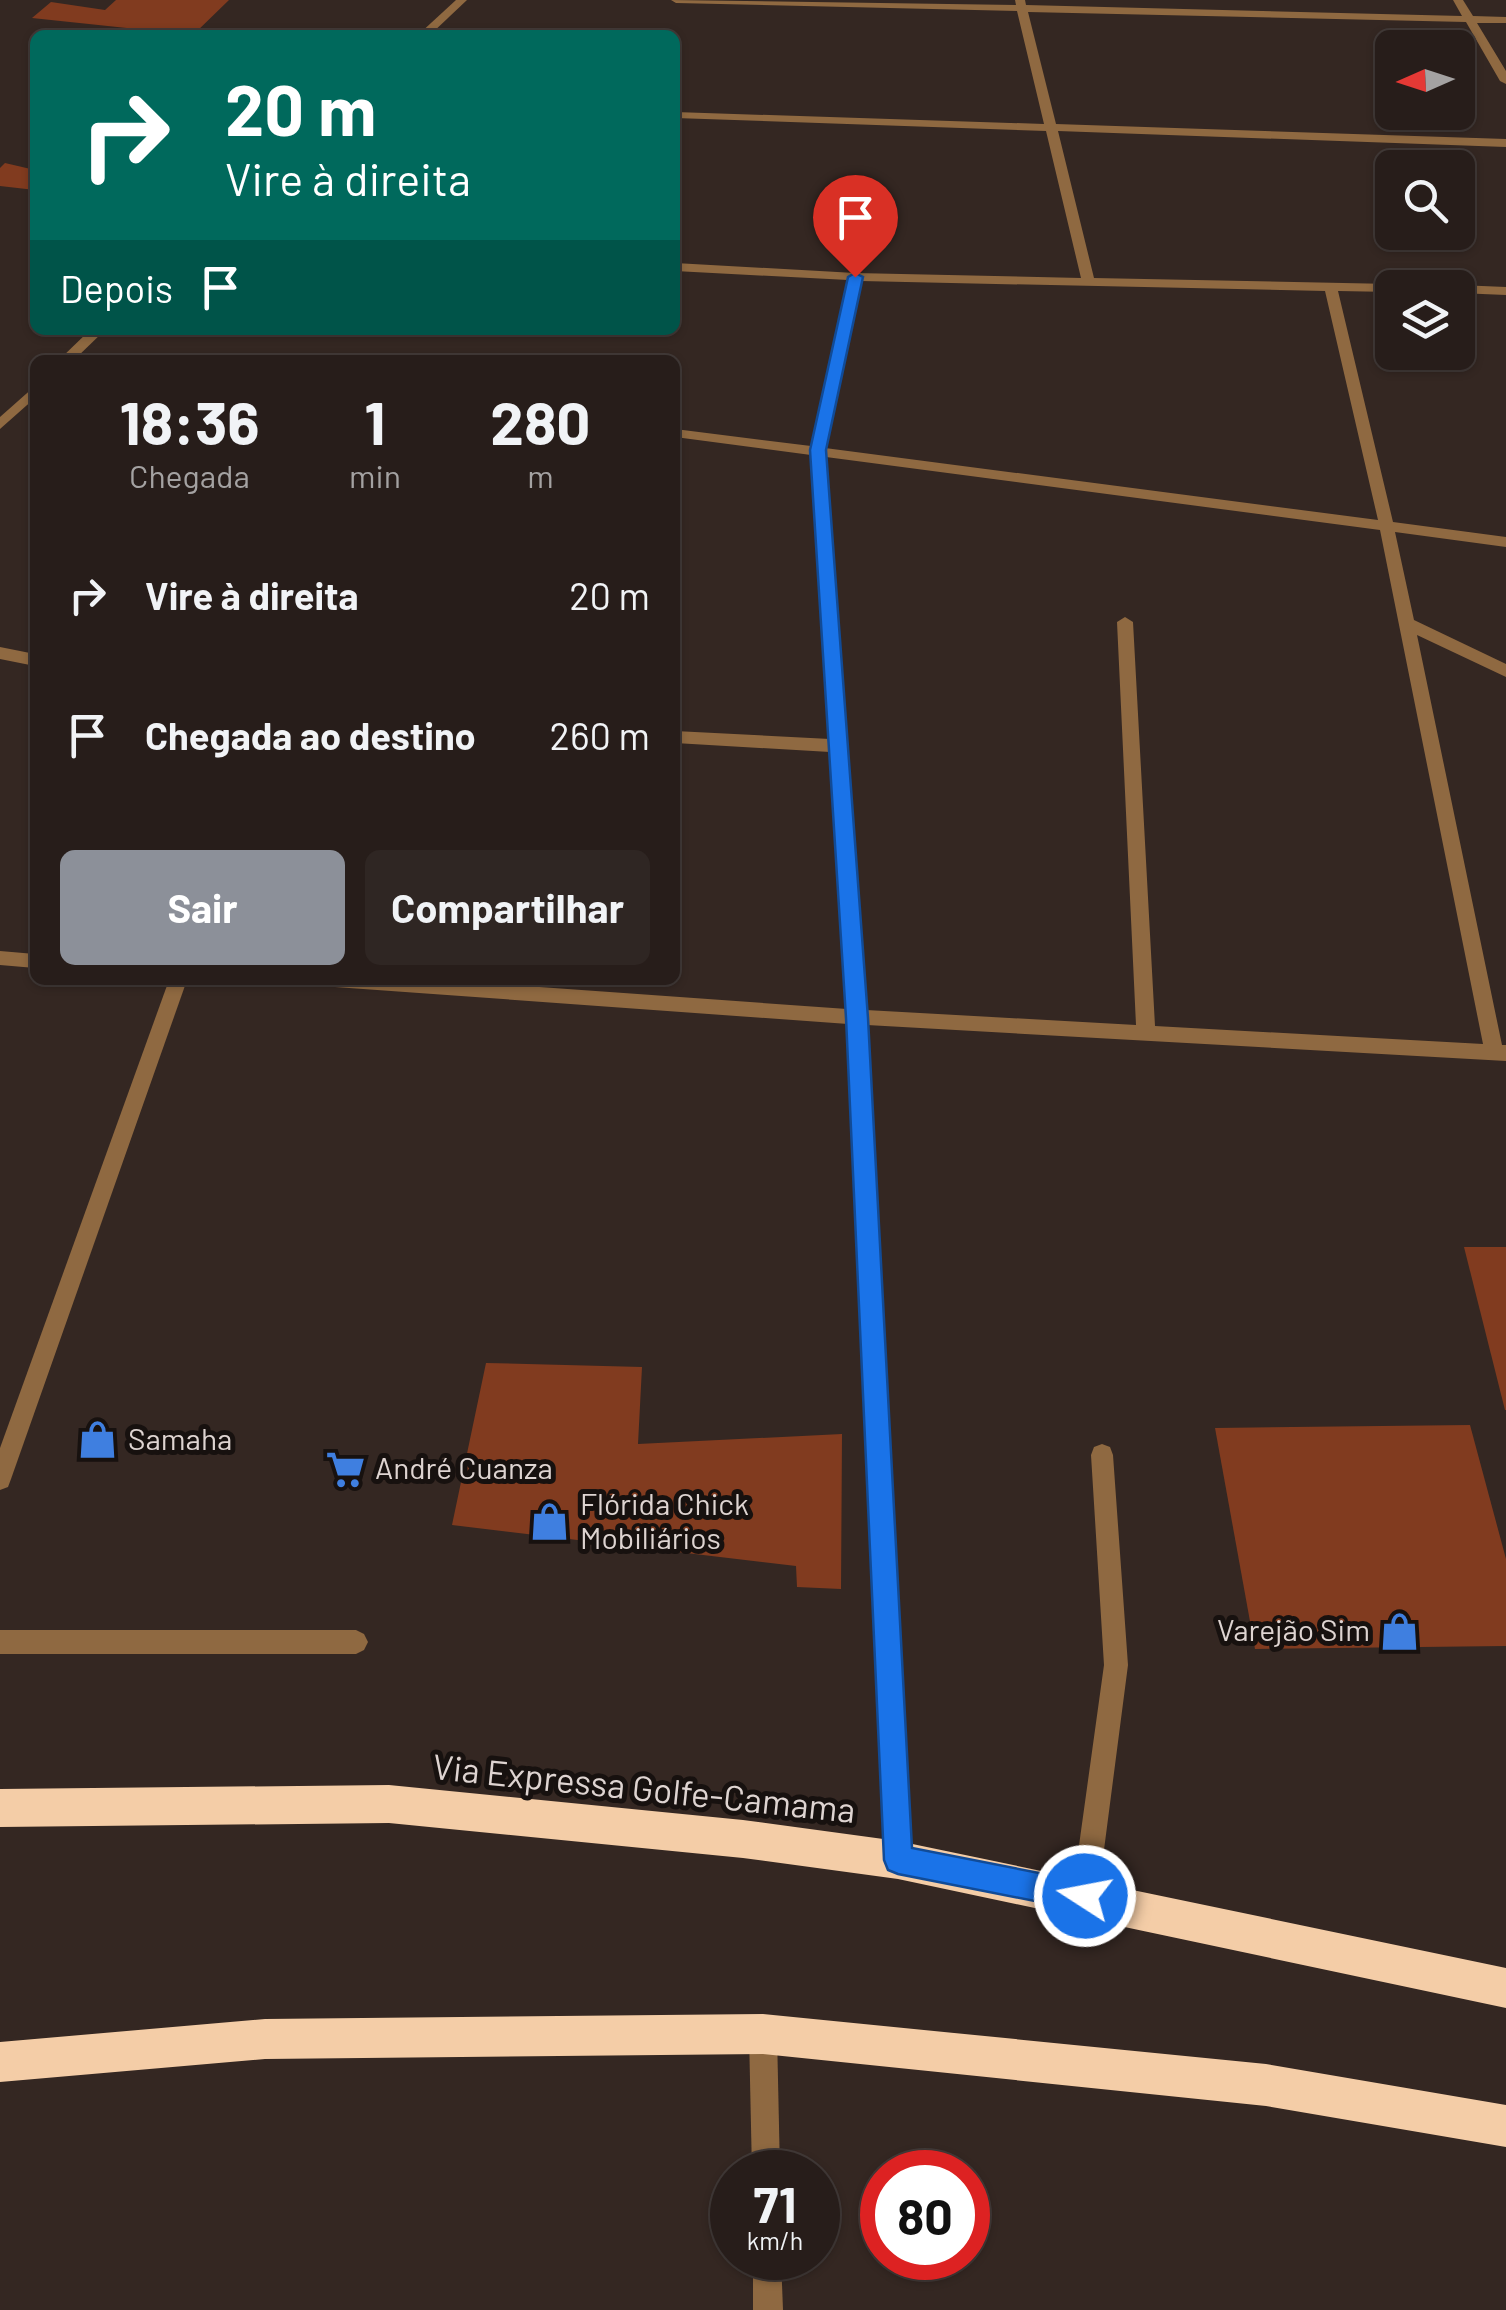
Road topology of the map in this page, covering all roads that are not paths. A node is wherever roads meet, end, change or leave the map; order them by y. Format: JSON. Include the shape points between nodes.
{"nodes":[{"id":1,"x":462,"y":0,"type":"edge"},
{"id":2,"x":676,"y":0,"type":"edge"},
{"id":3,"x":1458,"y":0,"type":"edge"},
{"id":4,"x":1020,"y":5,"type":"edge"},
{"id":5,"x":1468,"y":19,"type":"junction"},
{"id":6,"x":1506,"y":20,"type":"edge"},
{"id":7,"x":429,"y":30,"type":"edge"},
{"id":8,"x":1506,"y":81,"type":"edge"},
{"id":9,"x":680,"y":115,"type":"edge"},
{"id":10,"x":1048,"y":130,"type":"junction"},
{"id":11,"x":1506,"y":143,"type":"edge"},
{"id":12,"x":680,"y":266,"type":"edge"},
{"id":13,"x":855,"y":277,"type":"junction"},
{"id":14,"x":1088,"y":281,"type":"junction"},
{"id":15,"x":1331,"y":286,"type":"junction"},
{"id":16,"x":1375,"y":287,"type":"edge"},
{"id":17,"x":1475,"y":290,"type":"edge"},
{"id":18,"x":1506,"y":291,"type":"edge"},
{"id":19,"x":93,"y":335,"type":"edge"},
{"id":20,"x":71,"y":355,"type":"edge"},
{"id":21,"x":30,"y":395,"type":"edge"},
{"id":22,"x":0,"y":425,"type":"edge"},
{"id":23,"x":680,"y":434,"type":"edge"},
{"id":24,"x":818,"y":450,"type":"junction"},
{"id":25,"x":1387,"y":530,"type":"junction"},
{"id":26,"x":1506,"y":542,"type":"edge"},
{"id":27,"x":1125,"y":622,"type":"dead end"},
{"id":28,"x":1406,"y":624,"type":"junction"},
{"id":29,"x":0,"y":653,"type":"edge"},
{"id":30,"x":30,"y":659,"type":"edge"},
{"id":31,"x":1506,"y":670,"type":"edge"},
{"id":32,"x":680,"y":737,"type":"edge"},
{"id":33,"x":839,"y":746,"type":"junction"},
{"id":34,"x":0,"y":958,"type":"edge"},
{"id":35,"x":30,"y":960,"type":"edge"},
{"id":36,"x":176,"y":985,"type":"edge"},
{"id":37,"x":404,"y":985,"type":"edge"},
{"id":38,"x":857,"y":1018,"type":"junction"},
{"id":39,"x":1146,"y":1032,"type":"junction"},
{"id":40,"x":1500,"y":1052,"type":"edge"},
{"id":41,"x":1102,"y":1455,"type":"dead end"},
{"id":42,"x":0,"y":1479,"type":"edge"},
{"id":43,"x":0,"y":1642,"type":"edge"},
{"id":44,"x":356,"y":1642,"type":"dead end"},
{"id":45,"x":0,"y":1808,"type":"edge"},
{"id":46,"x":898,"y":1860,"type":"junction"},
{"id":47,"x":1085,"y":1896,"type":"junction"},
{"id":48,"x":1506,"y":1988,"type":"edge"},
{"id":49,"x":763,"y":2034,"type":"junction"},
{"id":50,"x":0,"y":2062,"type":"edge"},
{"id":51,"x":1506,"y":2126,"type":"edge"},
{"id":52,"x":766,"y":2150,"type":"edge"},
{"id":53,"x":767,"y":2280,"type":"edge"},
{"id":54,"x":768,"y":2310,"type":"edge"}],
"edges":[{"from":1,"to":7,"type":"street"},
{"from":2,"to":4,"type":"street"},
{"from":3,"to":5,"type":"street"},
{"from":4,"to":5,"type":"street"},
{"from":4,"to":10,"type":"street"},
{"from":5,"to":6,"type":"street"},
{"from":5,"to":8,"type":"street"},
{"from":9,"to":10,"type":"street"},
{"from":10,"to":11,"type":"street"},
{"from":10,"to":14,"type":"street"},
{"from":12,"to":13,"type":"street"},
{"from":13,"to":14,"type":"street"},
{"from":13,"to":24,"type":"street"},
{"from":14,"to":15,"type":"street"},
{"from":15,"to":16,"type":"street"},
{"from":15,"to":25,"type":"street"},
{"from":17,"to":18,"type":"street"},
{"from":19,"to":20,"type":"street"},
{"from":21,"to":22,"type":"street"},
{"from":23,"to":24,"type":"street"},
{"from":24,"to":25,"type":"street"},
{"from":24,"to":33,"type":"street"},
{"from":25,"to":26,"type":"street"},
{"from":25,"to":28,"type":"street"},
{"from":27,"to":39,"type":"street"},
{"from":28,"to":31,"type":"street"},
{"from":28,"to":40,"type":"street"},
{"from":29,"to":30,"type":"street"},
{"from":32,"to":33,"type":"street"},
{"from":33,"to":38,"type":"street"},
{"from":34,"to":35,"type":"street"},
{"from":36,"to":42,"type":"street"},
{"from":37,"to":38,"type":"street"},
{"from":38,"to":39,"type":"street"},
{"from":38,"to":46,"type":"street"},
{"from":39,"to":40,"type":"street"},
{"from":41,"to":47,"type":"street","via":[[1116,1664]]},
{"from":43,"to":44,"type":"street"},
{"from":45,"to":46,"type":"highway","name":"Via Expressa Golfe-Camama","via":[[389,1804]]},
{"from":46,"to":47,"type":"highway","name":"Via Expressa Golfe-Camama"},
{"from":47,"to":48,"type":"highway","name":"Via Expressa Golfe-Camama"},
{"from":49,"to":50,"type":"highway","via":[[265,2039]]},
{"from":49,"to":51,"type":"highway","via":[[1266,2085]]},
{"from":49,"to":52,"type":"street"},
{"from":53,"to":54,"type":"street"}]}
